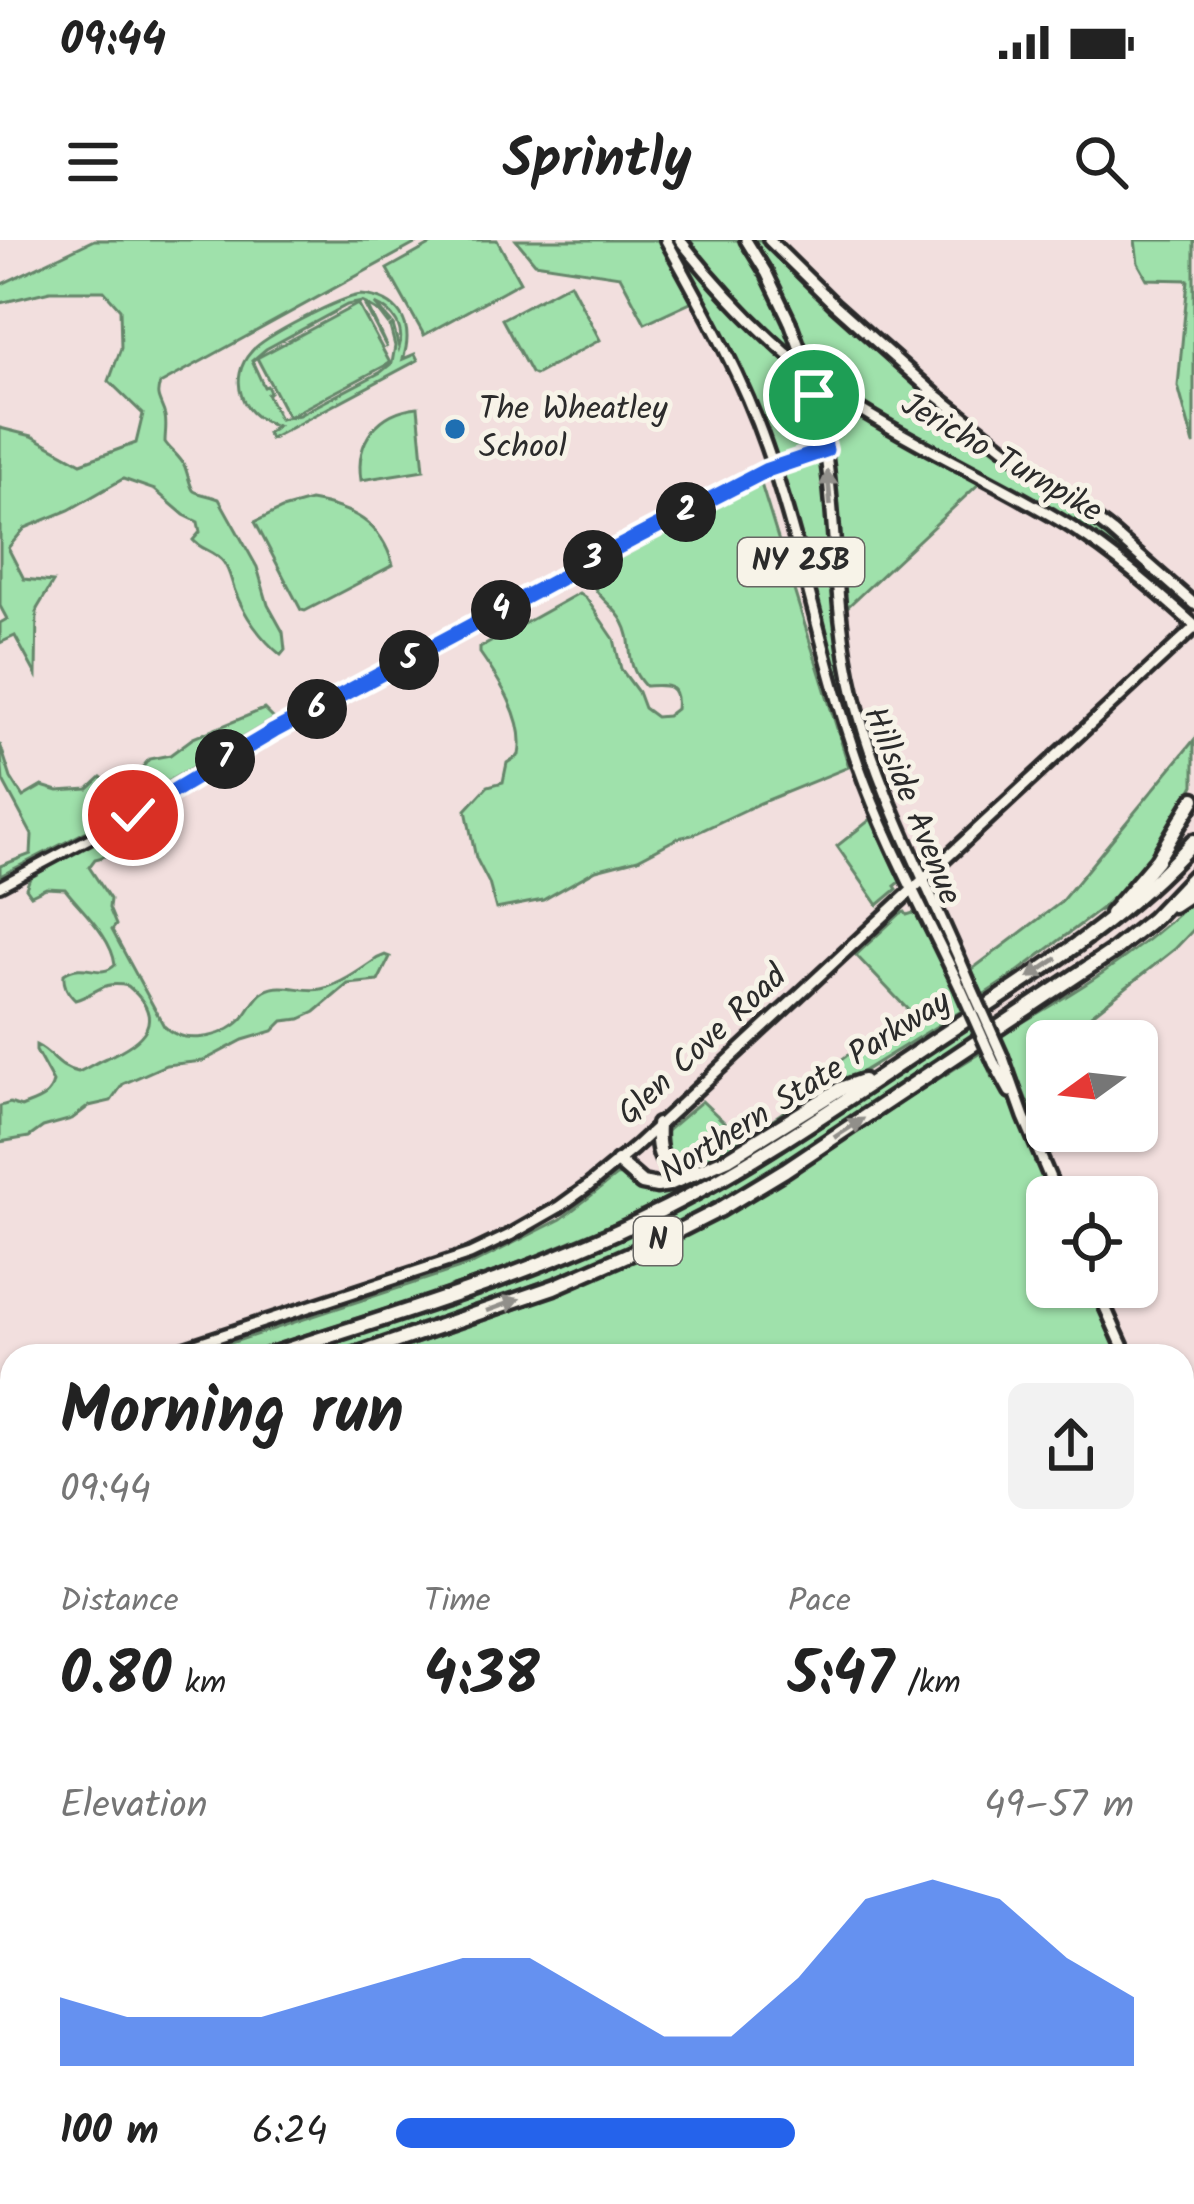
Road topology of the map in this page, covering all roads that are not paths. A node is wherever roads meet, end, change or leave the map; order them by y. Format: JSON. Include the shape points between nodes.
{"nodes":[{"id":1,"x":666,"y":240,"type":"edge"},
{"id":2,"x":680,"y":240,"type":"edge"},
{"id":3,"x":746,"y":240,"type":"edge"},
{"id":4,"x":769,"y":240,"type":"edge"},
{"id":5,"x":826,"y":450,"type":"junction"},
{"id":6,"x":773,"y":467,"type":"junction"},
{"id":7,"x":1194,"y":604,"type":"edge"},
{"id":8,"x":1194,"y":626,"type":"edge"},
{"id":9,"x":1194,"y":799,"type":"edge"},
{"id":10,"x":1194,"y":841,"type":"edge"},
{"id":11,"x":925,"y":878,"type":"junction"},
{"id":12,"x":1194,"y":884,"type":"edge"},
{"id":13,"x":0,"y":886,"type":"edge"},
{"id":14,"x":913,"y":888,"type":"junction"},
{"id":15,"x":1100,"y":928,"type":"junction"},
{"id":16,"x":966,"y":987,"type":"junction"},
{"id":17,"x":887,"y":1072,"type":"junction"},
{"id":18,"x":658,"y":1125,"type":"junction"},
{"id":19,"x":618,"y":1162,"type":"junction"},
{"id":20,"x":695,"y":1174,"type":"junction"},
{"id":21,"x":1049,"y":1176,"type":"edge"},
{"id":22,"x":1105,"y":1308,"type":"edge"},
{"id":23,"x":196,"y":1344,"type":"edge"},
{"id":24,"x":304,"y":1344,"type":"edge"},
{"id":25,"x":387,"y":1344,"type":"edge"},
{"id":26,"x":1121,"y":1344,"type":"edge"}],
"edges":[{"from":1,"to":6,"type":"main road","name":"Hillside Avenue","number":"NY 25B","via":[[728,355]]},
{"from":2,"to":8,"type":"main road","name":"Jericho Turnpike","via":[[746,316],[827,386],[1074,529]]},
{"from":3,"to":5,"type":"main road","name":"Hillside Avenue","number":"NY 25B","bridge":true,"via":[[790,322]]},
{"from":4,"to":7,"type":"main road","name":"Jericho Turnpike","via":[[935,394]]},
{"from":5,"to":6,"type":"street"},
{"from":11,"to":5,"type":"main road","name":"Hillside Avenue","number":"NY 25B","one_way":true,"via":[[854,695]]},
{"from":6,"to":13,"type":"street"},
{"from":6,"to":14,"type":"main road","name":"Hillside Avenue","number":"NY 25B","via":[[851,742]]},
{"from":8,"to":11,"type":"main road","name":"Glen Cove Road"},
{"from":9,"to":15,"type":"highway","via":[[1157,860]]},
{"from":10,"to":15,"type":"highway","name":"Northern State Parkway","number":"N"},
{"from":11,"to":14,"type":"main road","name":"Glen Cove Road"},
{"from":11,"to":16,"type":"main road","name":"Hillside Avenue","number":"NY 25B"},
{"from":25,"to":12,"type":"highway","name":"Northern State Parkway","number":"N","one_way":true,"via":[[554,1287],[719,1210],[1113,951]]},
{"from":14,"to":16,"type":"main road","name":"Hillside Avenue","number":"NY 25B"},
{"from":14,"to":18,"type":"main road","name":"Glen Cove Road"},
{"from":15,"to":17,"type":"highway","name":"Northern State Parkway","number":"N","one_way":true},
{"from":16,"to":21,"type":"main road","name":"Hillside Avenue","number":"NY 25B","bridge":true},
{"from":17,"to":20,"type":"highway","via":[[840,1089]]},
{"from":17,"to":24,"type":"highway","name":"Northern State Parkway","number":"N","via":[[747,1163],[635,1223],[493,1282]]},
{"from":18,"to":19,"type":"main road","name":"Glen Cove Road"},
{"from":18,"to":20,"type":"highway","via":[[663,1160]]},
{"from":19,"to":20,"type":"highway","via":[[654,1186]]},
{"from":19,"to":23,"type":"main road","name":"Glen Cove Road","via":[[559,1207],[470,1254]]},
{"from":22,"to":26,"type":"main road"}]}
